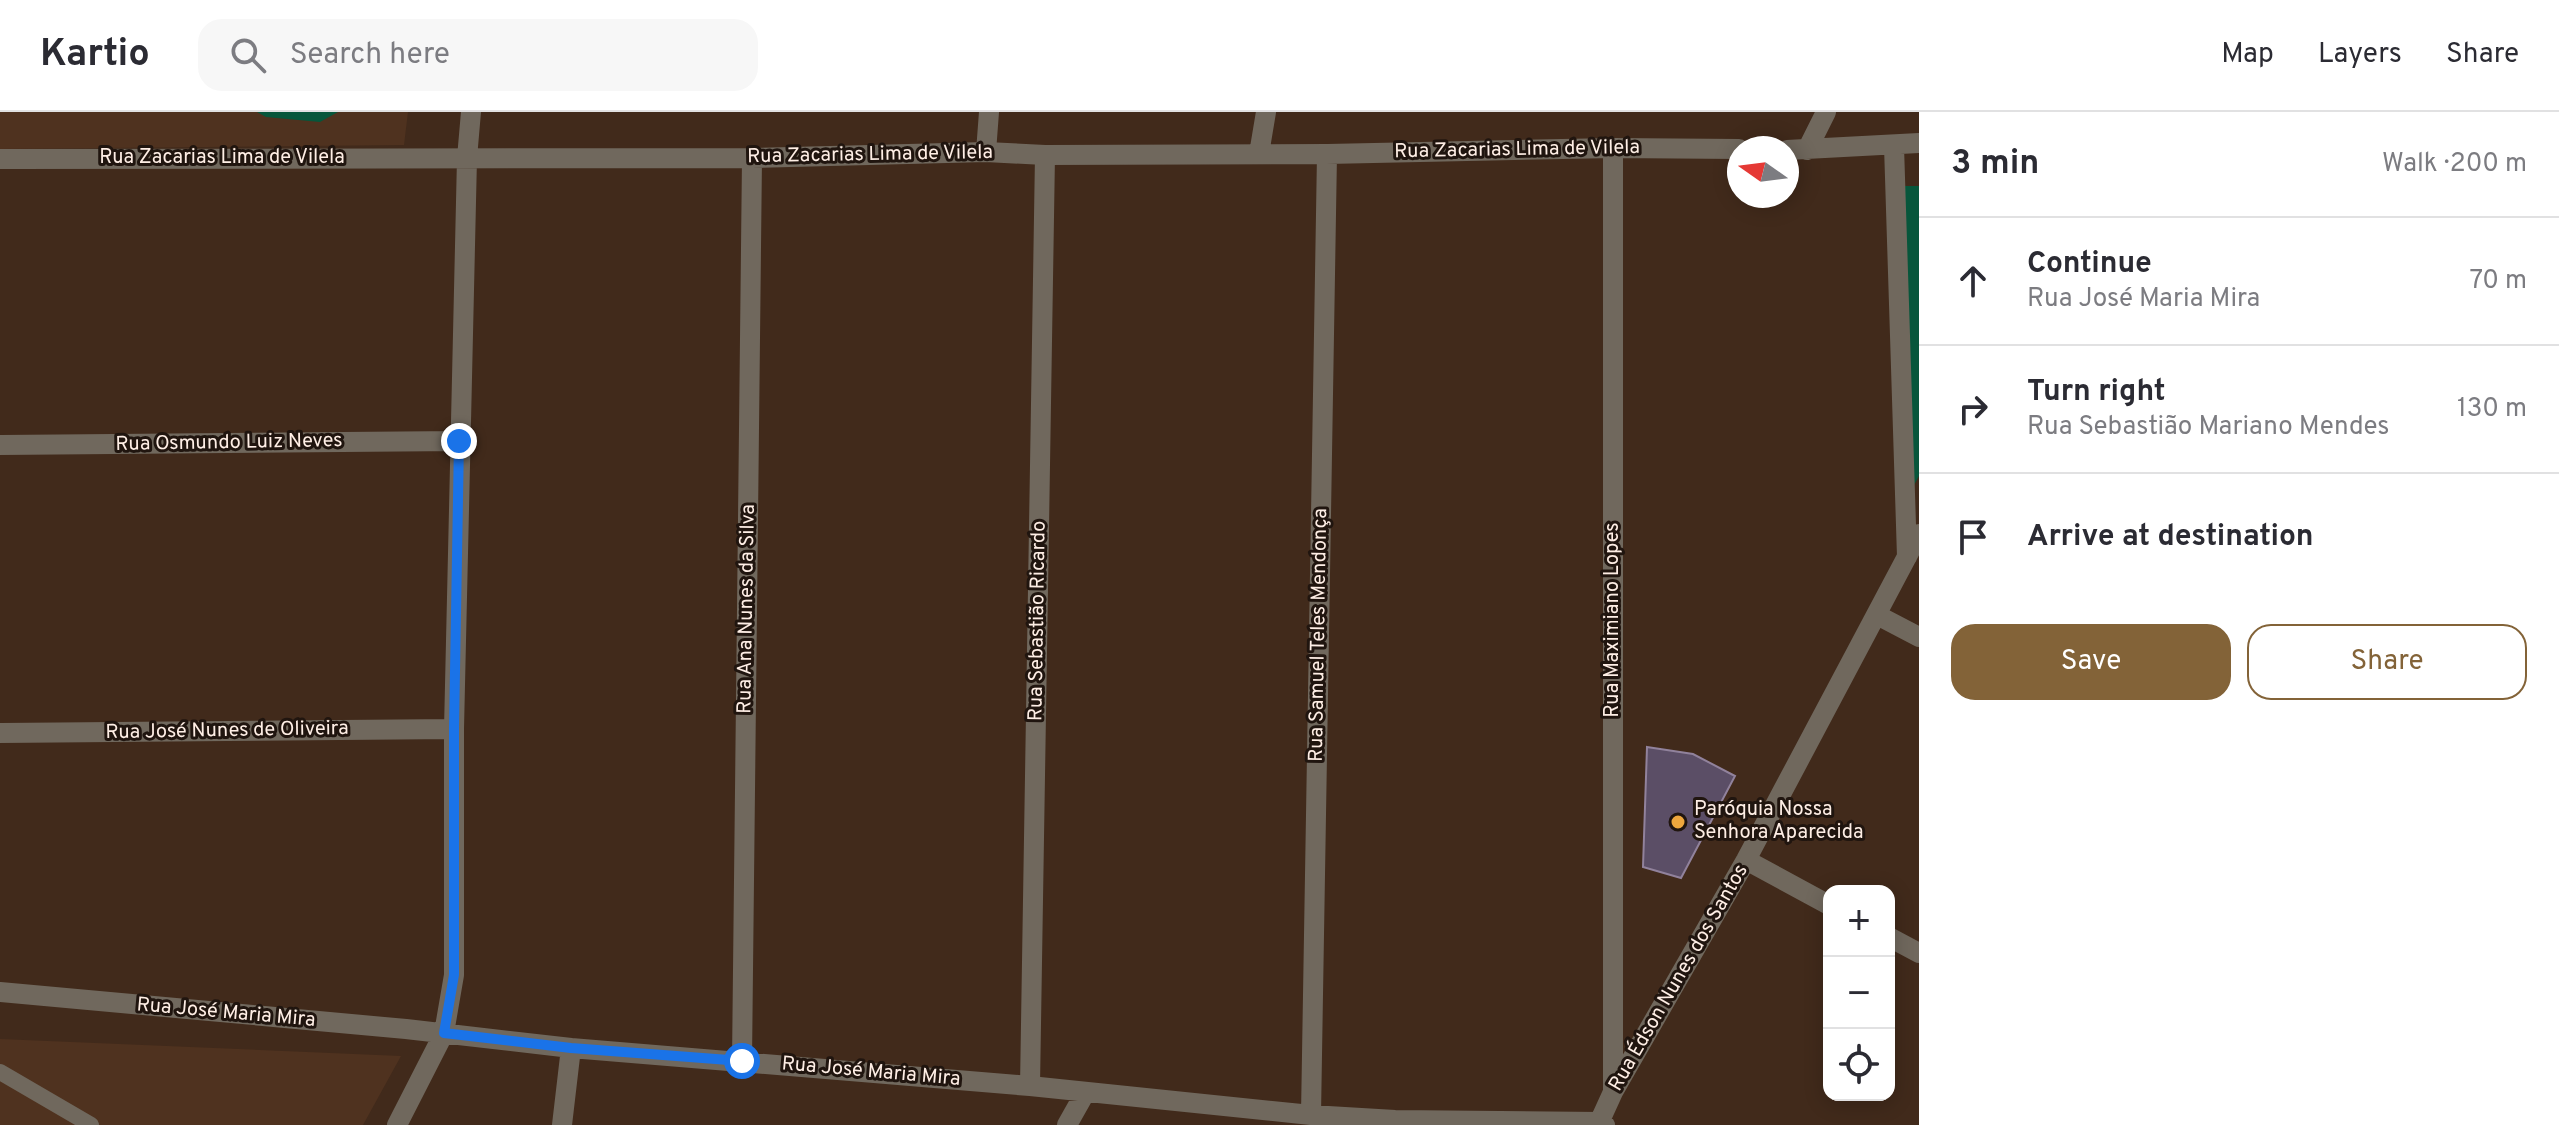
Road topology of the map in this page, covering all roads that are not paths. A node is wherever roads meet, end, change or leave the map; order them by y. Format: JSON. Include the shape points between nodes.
{"nodes":[{"id":1,"x":471,"y":112,"type":"edge"},
{"id":2,"x":989,"y":112,"type":"edge"},
{"id":3,"x":1266,"y":112,"type":"edge"},
{"id":4,"x":1826,"y":112,"type":"edge"},
{"id":5,"x":1919,"y":143,"type":"edge"},
{"id":6,"x":1894,"y":146,"type":"junction"},
{"id":7,"x":1799,"y":147,"type":"edge"},
{"id":8,"x":1613,"y":148,"type":"junction"},
{"id":9,"x":1727,"y":149,"type":"edge"},
{"id":10,"x":1799,"y":150,"type":"edge"},
{"id":11,"x":986,"y":152,"type":"junction"},
{"id":12,"x":1259,"y":154,"type":"junction"},
{"id":13,"x":1327,"y":154,"type":"junction"},
{"id":14,"x":1045,"y":155,"type":"junction"},
{"id":15,"x":467,"y":158,"type":"junction"},
{"id":16,"x":752,"y":158,"type":"junction"},
{"id":17,"x":0,"y":159,"type":"edge"},
{"id":18,"x":459,"y":441,"type":"junction"},
{"id":19,"x":0,"y":445,"type":"edge"},
{"id":20,"x":1919,"y":534,"type":"edge"},
{"id":21,"x":1907,"y":557,"type":"junction"},
{"id":22,"x":1877,"y":615,"type":"junction"},
{"id":23,"x":1919,"y":637,"type":"edge"},
{"id":24,"x":454,"y":729,"type":"junction"},
{"id":25,"x":0,"y":733,"type":"edge"},
{"id":26,"x":1746,"y":860,"type":"junction"},
{"id":27,"x":1823,"y":902,"type":"edge"},
{"id":28,"x":1895,"y":940,"type":"edge"},
{"id":29,"x":1919,"y":953,"type":"edge"},
{"id":30,"x":0,"y":992,"type":"edge"},
{"id":31,"x":444,"y":1033,"type":"junction"},
{"id":32,"x":571,"y":1048,"type":"junction"},
{"id":33,"x":742,"y":1061,"type":"junction"},
{"id":34,"x":0,"y":1072,"type":"edge"},
{"id":35,"x":1030,"y":1086,"type":"junction"},
{"id":36,"x":1613,"y":1092,"type":"junction"},
{"id":37,"x":1085,"y":1093,"type":"junction"},
{"id":38,"x":1311,"y":1115,"type":"junction"},
{"id":39,"x":1394,"y":1122,"type":"edge"},
{"id":40,"x":1601,"y":1124,"type":"edge"},
{"id":41,"x":91,"y":1125,"type":"edge"},
{"id":42,"x":397,"y":1125,"type":"edge"},
{"id":43,"x":562,"y":1125,"type":"edge"},
{"id":44,"x":1067,"y":1125,"type":"edge"}],
"edges":[{"from":1,"to":15,"type":"street"},
{"from":2,"to":11,"type":"street"},
{"from":3,"to":12,"type":"street"},
{"from":4,"to":7,"type":"street"},
{"from":5,"to":6,"type":"street"},
{"from":6,"to":10,"type":"street"},
{"from":6,"to":21,"type":"street"},
{"from":8,"to":9,"type":"street","name":"Rua Zacarias Lima de Vilela"},
{"from":8,"to":13,"type":"street","name":"Rua Zacarias Lima de Vilela"},
{"from":8,"to":36,"type":"street","name":"Rua Maximiano Lopes"},
{"from":11,"to":14,"type":"street","name":"Rua Zacarias Lima de Vilela"},
{"from":11,"to":16,"type":"street","name":"Rua Zacarias Lima de Vilela"},
{"from":12,"to":13,"type":"street","name":"Rua Zacarias Lima de Vilela"},
{"from":12,"to":14,"type":"street","name":"Rua Zacarias Lima de Vilela"},
{"from":13,"to":38,"type":"street","name":"Rua Samuel Teles Mendonça"},
{"from":14,"to":35,"type":"street","name":"Rua Sebastião Ricardo"},
{"from":15,"to":16,"type":"street","name":"Rua Zacarias Lima de Vilela"},
{"from":15,"to":17,"type":"street","name":"Rua Zacarias Lima de Vilela"},
{"from":15,"to":18,"type":"street"},
{"from":16,"to":33,"type":"street","name":"Rua Ana Nunes da Silva"},
{"from":18,"to":19,"type":"street","name":"Rua Osmundo Luiz Neves"},
{"from":18,"to":24,"type":"street"},
{"from":20,"to":21,"type":"street","name":"Rua Édson Nunes dos Santos"},
{"from":21,"to":22,"type":"street","name":"Rua Édson Nunes dos Santos"},
{"from":22,"to":23,"type":"street"},
{"from":22,"to":26,"type":"street","name":"Rua Édson Nunes dos Santos"},
{"from":24,"to":25,"type":"street","name":"Rua José Nunes de Oliveira"},
{"from":24,"to":31,"type":"street","via":[[454,975]]},
{"from":26,"to":27,"type":"street"},
{"from":26,"to":36,"type":"street","name":"Rua Édson Nunes dos Santos"},
{"from":28,"to":29,"type":"street"},
{"from":30,"to":31,"type":"street","name":"Rua José Maria Mira"},
{"from":31,"to":32,"type":"street","name":"Rua José Maria Mira"},
{"from":31,"to":42,"type":"street"},
{"from":32,"to":33,"type":"street","name":"Rua José Maria Mira"},
{"from":32,"to":43,"type":"street"},
{"from":33,"to":35,"type":"street","name":"Rua José Maria Mira"},
{"from":34,"to":41,"type":"lane"},
{"from":35,"to":37,"type":"street","name":"Rua José Maria Mira"},
{"from":36,"to":40,"type":"street","name":"Rua Édson Nunes dos Santos"},
{"from":37,"to":38,"type":"street","name":"Rua José Maria Mira"},
{"from":37,"to":44,"type":"street"},
{"from":38,"to":39,"type":"street","name":"Rua José Maria Mira"},
{"from":39,"to":40,"type":"street","name":"Rua José Maria Mira"}]}
